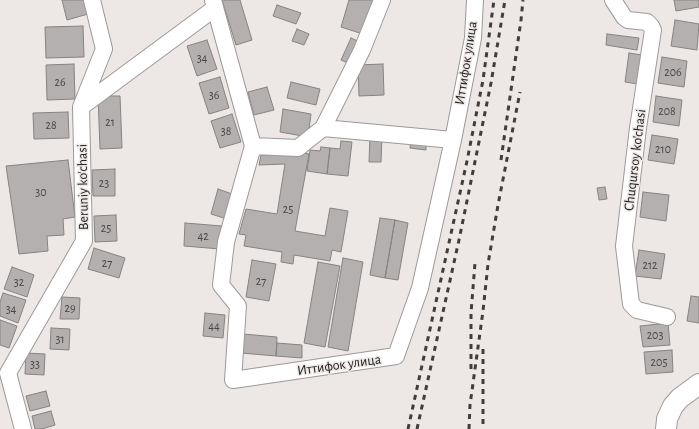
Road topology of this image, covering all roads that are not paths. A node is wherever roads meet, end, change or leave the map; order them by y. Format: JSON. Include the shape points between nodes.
{"nodes":[{"id":1,"x":92,"y":0,"type":"edge"},
{"id":2,"x":382,"y":0,"type":"edge"},
{"id":3,"x":475,"y":0,"type":"edge"},
{"id":4,"x":614,"y":0,"type":"edge"},
{"id":5,"x":214,"y":4,"type":"edge"},
{"id":6,"x":81,"y":107,"type":"junction"},
{"id":7,"x":323,"y":128,"type":"junction"},
{"id":8,"x":453,"y":140,"type":"junction"},
{"id":9,"x":253,"y":146,"type":"junction"},
{"id":10,"x":667,"y":317,"type":"dead end"},
{"id":11,"x":8,"y":373,"type":"junction"},
{"id":12,"x":696,"y":385,"type":"edge"},
{"id":13,"x":0,"y":392,"type":"edge"},
{"id":14,"x":23,"y":429,"type":"edge"},
{"id":15,"x":666,"y":429,"type":"edge"}],
"edges":[{"from":1,"to":6,"type":"street","name":"Beruniy ko'chasi","via":[[104,49]]},
{"from":2,"to":7,"type":"street","via":[[362,50]]},
{"from":3,"to":8,"type":"street","name":"Иттифок улица","via":[[473,38]]},
{"from":4,"to":10,"type":"street","name":"Chuqursoy ko'chasi","via":[[624,17],[628,20],[647,22],[653,30],[624,246],[631,304],[636,310]]},
{"from":5,"to":6,"type":"street"},
{"from":5,"to":9,"type":"street"},
{"from":6,"to":11,"type":"street","name":"Beruniy ko'chasi","via":[[84,241]]},
{"from":7,"to":8,"type":"street"},
{"from":7,"to":9,"type":"street","via":[[298,148]]},
{"from":8,"to":9,"type":"street","name":"Иттифок улица","via":[[420,288],[396,356],[233,380],[238,306],[220,285],[226,242]]},
{"from":11,"to":13,"type":"street","name":"Beruniy ko'chasi"},
{"from":11,"to":14,"type":"street"},
{"from":12,"to":15,"type":"street","via":[[673,406]]}]}
